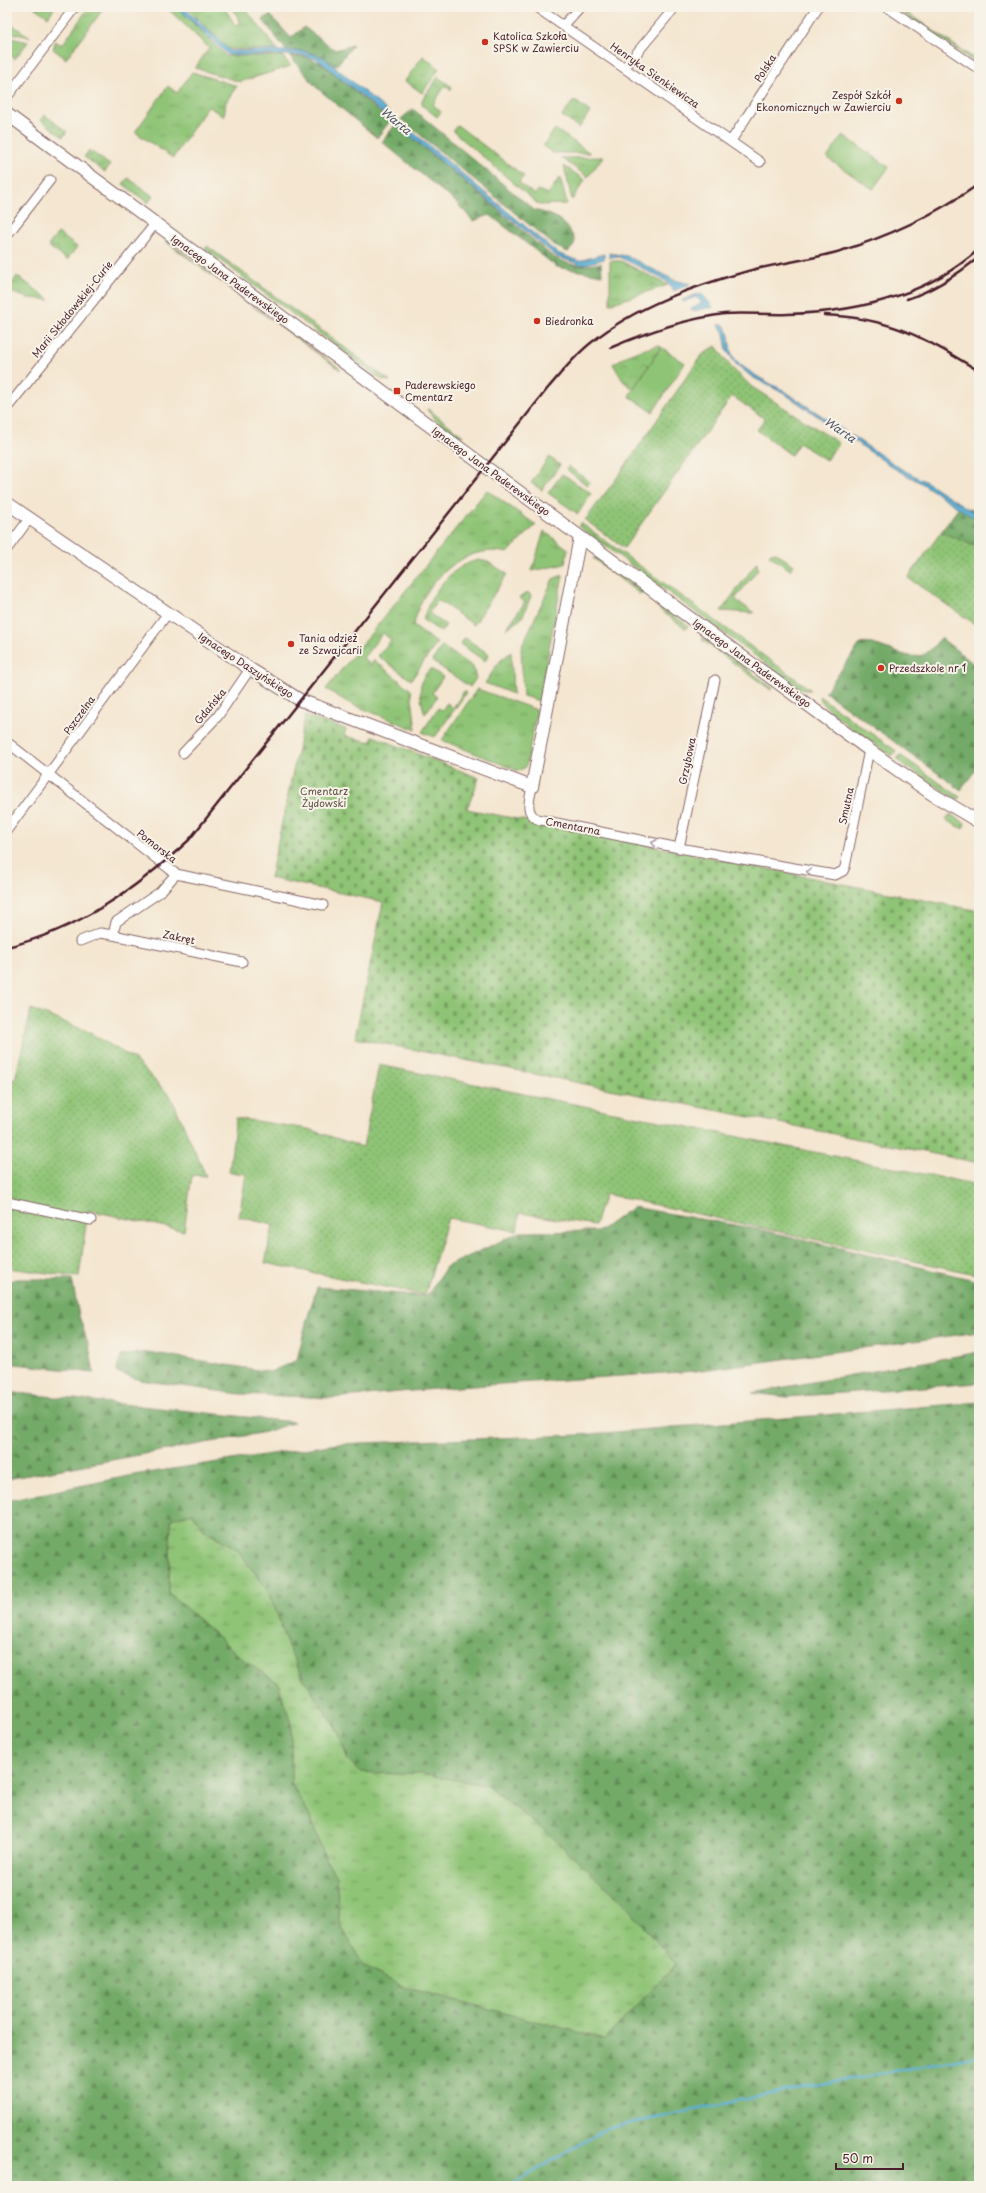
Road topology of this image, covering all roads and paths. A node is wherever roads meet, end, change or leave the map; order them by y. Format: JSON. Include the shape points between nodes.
{"nodes":[{"id":1,"x":75,"y":7,"type":"edge"},
{"id":2,"x":536,"y":7,"type":"edge"},
{"id":3,"x":580,"y":7,"type":"edge"},
{"id":4,"x":674,"y":7,"type":"edge"},
{"id":5,"x":818,"y":7,"type":"edge"},
{"id":6,"x":887,"y":7,"type":"edge"},
{"id":7,"x":564,"y":26,"type":"junction"},
{"id":8,"x":625,"y":67,"type":"junction"},
{"id":9,"x":979,"y":70,"type":"edge"},
{"id":10,"x":7,"y":97,"type":"edge"},
{"id":11,"x":7,"y":115,"type":"edge"},
{"id":12,"x":731,"y":141,"type":"junction"},
{"id":13,"x":760,"y":162,"type":"dead end"},
{"id":14,"x":50,"y":180,"type":"dead end"},
{"id":15,"x":155,"y":224,"type":"junction"},
{"id":16,"x":7,"y":235,"type":"edge"},
{"id":17,"x":7,"y":408,"type":"edge"},
{"id":18,"x":7,"y":503,"type":"edge"},
{"id":19,"x":29,"y":519,"type":"junction"},
{"id":20,"x":580,"y":537,"type":"junction"},
{"id":21,"x":7,"y":549,"type":"edge"},
{"id":22,"x":168,"y":613,"type":"junction"},
{"id":23,"x":250,"y":669,"type":"junction"},
{"id":24,"x":715,"y":680,"type":"dead end"},
{"id":25,"x":7,"y":742,"type":"edge"},
{"id":26,"x":870,"y":750,"type":"junction"},
{"id":27,"x":182,"y":753,"type":"dead end"},
{"id":28,"x":49,"y":774,"type":"junction"},
{"id":29,"x":532,"y":787,"type":"junction"},
{"id":30,"x":979,"y":822,"type":"edge"},
{"id":31,"x":7,"y":830,"type":"edge"},
{"id":32,"x":679,"y":848,"type":"junction"},
{"id":33,"x":844,"y":867,"type":"joint"},
{"id":34,"x":176,"y":874,"type":"junction"},
{"id":35,"x":323,"y":904,"type":"dead end"},
{"id":36,"x":113,"y":935,"type":"junction"},
{"id":37,"x":80,"y":941,"type":"dead end"},
{"id":38,"x":242,"y":962,"type":"dead end"},
{"id":39,"x":7,"y":1202,"type":"edge"},
{"id":40,"x":90,"y":1220,"type":"dead end"}],
"edges":[{"from":1,"to":10,"type":"street"},
{"from":2,"to":7,"type":"street","name":"Henryka Sienkiewicza"},
{"from":3,"to":7,"type":"street"},
{"from":4,"to":8,"type":"street"},
{"from":5,"to":12,"type":"street","name":"Polska"},
{"from":6,"to":9,"type":"street"},
{"from":7,"to":8,"type":"street","name":"Henryka Sienkiewicza"},
{"from":8,"to":12,"type":"street","name":"Henryka Sienkiewicza"},
{"from":11,"to":15,"type":"main road","name":"Ignacego Jana Paderewskiego"},
{"from":12,"to":13,"type":"street","name":"Henryka Sienkiewicza"},
{"from":14,"to":16,"type":"street"},
{"from":15,"to":17,"type":"street","name":"Marii Skłodowskiej-Curie"},
{"from":15,"to":20,"type":"main road","name":"Ignacego Jana Paderewskiego"},
{"from":18,"to":19,"type":"main road","name":"Ignacego Daszyńskiego"},
{"from":19,"to":21,"type":"street"},
{"from":19,"to":22,"type":"main road","name":"Ignacego Daszyńskiego"},
{"from":20,"to":26,"type":"main road","name":"Ignacego Jana Paderewskiego"},
{"from":20,"to":29,"type":"main road","name":"Cmentarna"},
{"from":22,"to":23,"type":"main road","name":"Ignacego Daszyńskiego"},
{"from":22,"to":28,"type":"street","name":"Pszczelna"},
{"from":23,"to":27,"type":"street","name":"Gdańska","via":[[218,716]]},
{"from":23,"to":29,"type":"main road","name":"Ignacego Daszyńskiego","via":[[300,700]]},
{"from":24,"to":32,"type":"street","name":"Grzybowa"},
{"from":25,"to":28,"type":"street","name":"Pomorska"},
{"from":26,"to":30,"type":"main road","name":"Ignacego Jana Paderewskiego","via":[[932,794]]},
{"from":26,"to":33,"type":"street","name":"Smutna"},
{"from":28,"to":31,"type":"street","name":"Pszczelna"},
{"from":28,"to":34,"type":"street","name":"Pomorska"},
{"from":32,"to":29,"type":"street","name":"Cmentarna","one_way":true,"via":[[537,819],[529,811]]},
{"from":33,"to":32,"type":"street","name":"Cmentarna","one_way":true,"via":[[840,873],[830,875]]},
{"from":34,"to":35,"type":"street","name":"Pomorska"},
{"from":34,"to":36,"type":"street","via":[[160,892],[116,922]]},
{"from":36,"to":37,"type":"street","name":"Zakręt","via":[[100,933]]},
{"from":36,"to":38,"type":"street","name":"Zakręt"},
{"from":39,"to":40,"type":"street"}]}
